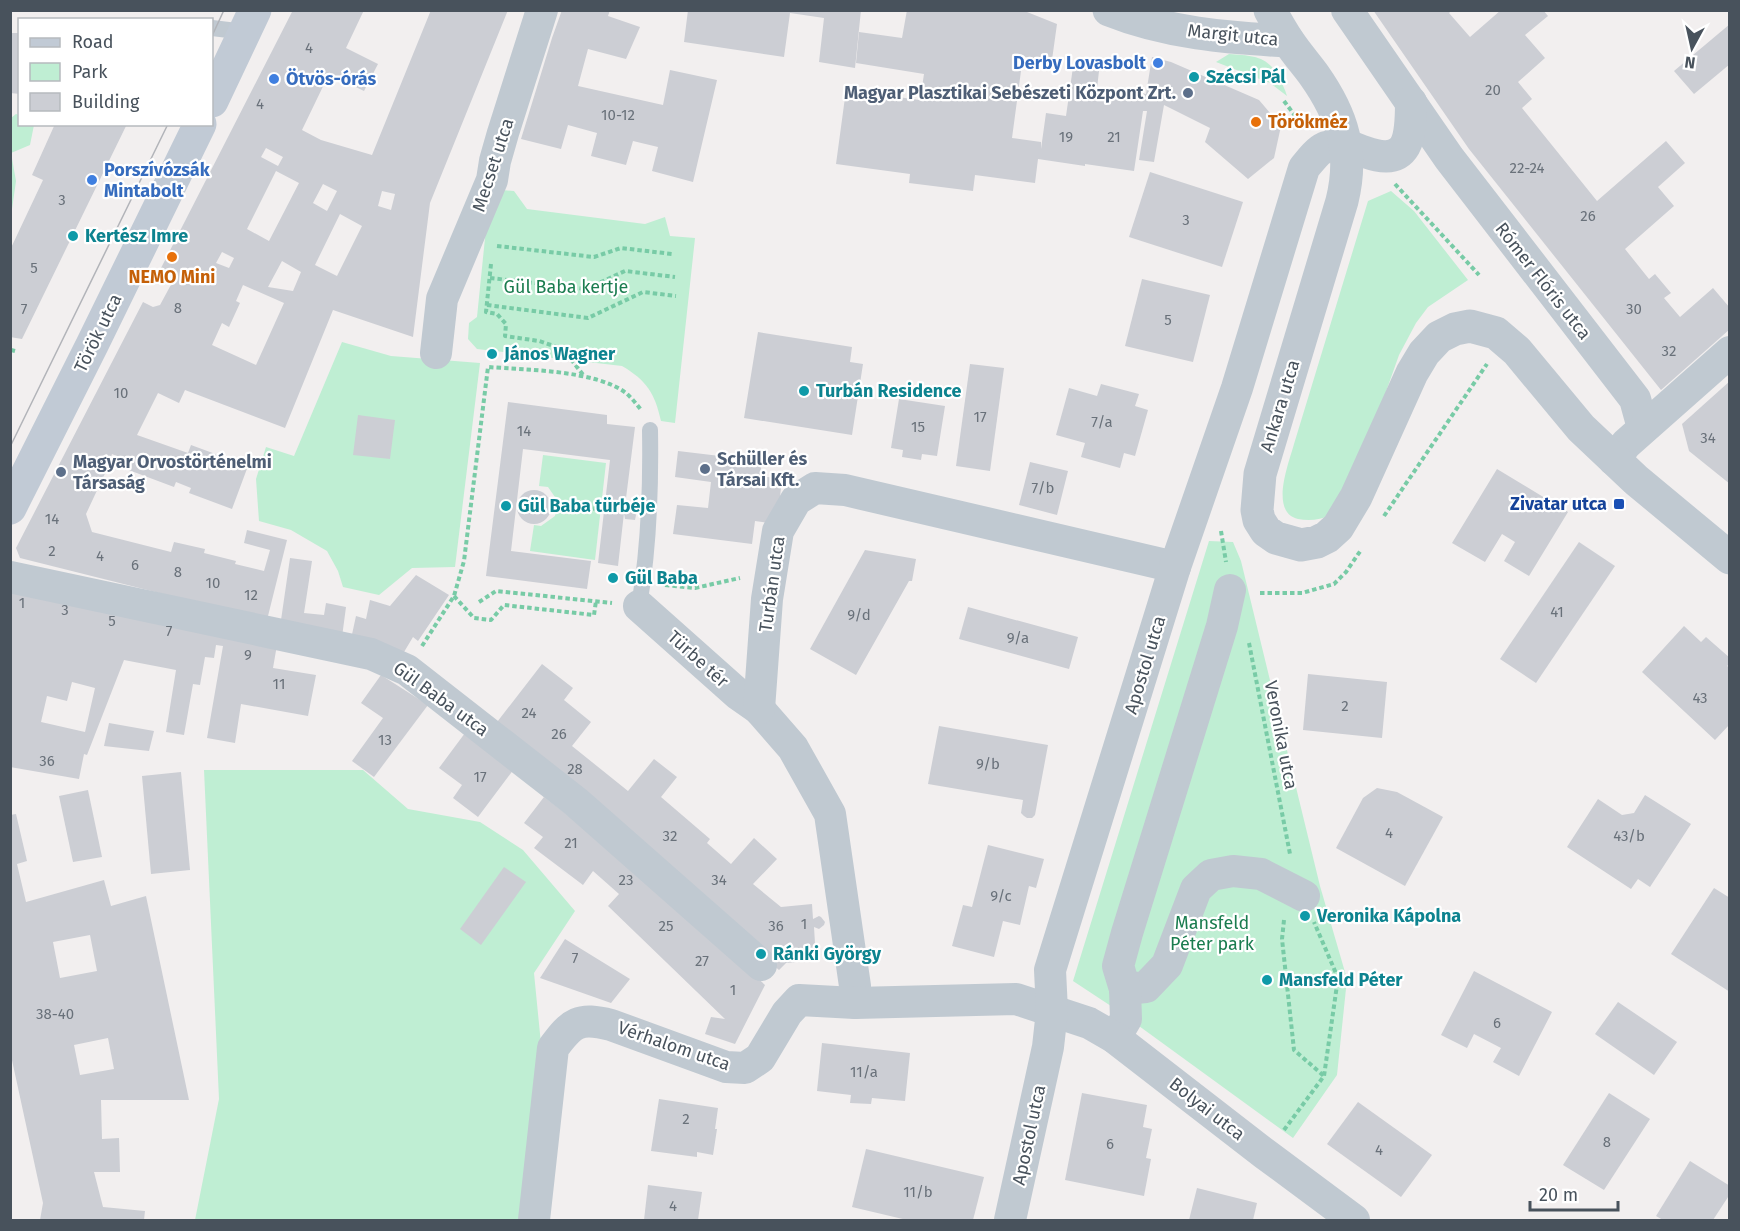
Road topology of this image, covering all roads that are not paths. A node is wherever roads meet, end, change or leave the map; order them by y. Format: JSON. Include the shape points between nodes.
{"nodes":[{"id":1,"x":542,"y":10,"type":"edge"},
{"id":2,"x":1109,"y":10,"type":"edge"},
{"id":3,"x":1270,"y":10,"type":"edge"},
{"id":4,"x":1347,"y":10,"type":"edge"},
{"id":5,"x":250,"y":21,"type":"edge"},
{"id":6,"x":213,"y":28,"type":"edge"},
{"id":7,"x":1288,"y":41,"type":"junction"},
{"id":8,"x":213,"y":99,"type":"edge"},
{"id":9,"x":1410,"y":102,"type":"junction"},
{"id":10,"x":199,"y":126,"type":"edge"},
{"id":11,"x":1356,"y":149,"type":"junction"},
{"id":12,"x":1730,"y":352,"type":"edge"},
{"id":13,"x":436,"y":353,"type":"dead end"},
{"id":14,"x":1643,"y":428,"type":"junction"},
{"id":15,"x":650,"y":430,"type":"dead end"},
{"id":16,"x":1614,"y":460,"type":"junction"},
{"id":17,"x":10,"y":508,"type":"edge"},
{"id":18,"x":1730,"y":558,"type":"edge"},
{"id":19,"x":1175,"y":567,"type":"junction"},
{"id":20,"x":10,"y":577,"type":"edge"},
{"id":21,"x":1230,"y":590,"type":"road end"},
{"id":22,"x":639,"y":606,"type":"joint"},
{"id":23,"x":759,"y":709,"type":"junction"},
{"id":24,"x":1296,"y":892,"type":"road end"},
{"id":25,"x":761,"y":965,"type":"dead end"},
{"id":26,"x":1125,"y":989,"type":"junction"},
{"id":27,"x":855,"y":1004,"type":"junction"},
{"id":28,"x":1052,"y":1011,"type":"junction"},
{"id":29,"x":1115,"y":1038,"type":"junction"},
{"id":30,"x":534,"y":1221,"type":"edge"},
{"id":31,"x":1010,"y":1221,"type":"edge"},
{"id":32,"x":1354,"y":1221,"type":"edge"}],
"edges":[{"from":1,"to":13,"type":"street","name":"Mecset utca","via":[[492,180],[442,299]]},
{"from":2,"to":7,"type":"street","name":"Margit utca","via":[[1127,18],[1204,34]]},
{"from":3,"to":7,"type":"street","name":"Ankara utca"},
{"from":4,"to":9,"type":"street","name":"Rómer Flóris utca"},
{"from":5,"to":6,"type":"lane"},
{"from":5,"to":8,"type":"main road"},
{"from":7,"to":11,"type":"street","name":"Ankara utca","via":[[1315,76]]},
{"from":9,"to":11,"type":"street","via":[[1411,126],[1400,153],[1385,157]]},
{"from":9,"to":14,"type":"street","name":"Rómer Flóris utca","via":[[1635,399]]},
{"from":10,"to":17,"type":"main road","name":"Török utca"},
{"from":11,"to":16,"type":"street","name":"Ankara utca","via":[[1260,474],[1257,510],[1266,531],[1276,538],[1301,544],[1317,542],[1338,527],[1424,353],[1439,337],[1455,329],[1470,326],[1496,333],[1517,351],[1581,428]]},
{"from":11,"to":19,"type":"street","name":"Apostol utca","via":[[1324,148],[1304,168],[1237,388]]},
{"from":12,"to":14,"type":"street"},
{"from":14,"to":16,"type":"street"},
{"from":15,"to":22,"type":"lane","via":[[651,488]]},
{"from":16,"to":18,"type":"street"},
{"from":19,"to":23,"type":"street","name":"Turbán utca","via":[[845,490],[815,488],[796,500],[778,531],[767,599]]},
{"from":19,"to":28,"type":"street","name":"Apostol utca","via":[[1050,970]]},
{"from":20,"to":25,"type":"street","name":"Gül Baba utca","via":[[371,654],[407,670],[576,802]]},
{"from":21,"to":26,"type":"street","via":[[1118,966]]},
{"from":22,"to":23,"type":"street","name":"Türbe tér"},
{"from":23,"to":27,"type":"street","via":[[793,748],[830,814]]},
{"from":24,"to":26,"type":"street","via":[[1261,874],[1233,870],[1210,875],[1196,889],[1167,965],[1146,987]]},
{"from":26,"to":29,"type":"street","via":[[1126,1019]]},
{"from":27,"to":28,"type":"street","name":"Vérhalom utca","via":[[1016,999]]},
{"from":27,"to":30,"type":"street","name":"Vérhalom utca","via":[[799,1000],[760,1058],[745,1068],[726,1067],[611,1025],[594,1021],[575,1023],[553,1048]]},
{"from":28,"to":29,"type":"street","name":"Bolyai utca","via":[[1089,1023]]},
{"from":28,"to":31,"type":"street","name":"Apostol utca","via":[[1048,1047]]},
{"from":29,"to":32,"type":"street","name":"Bolyai utca"}]}
